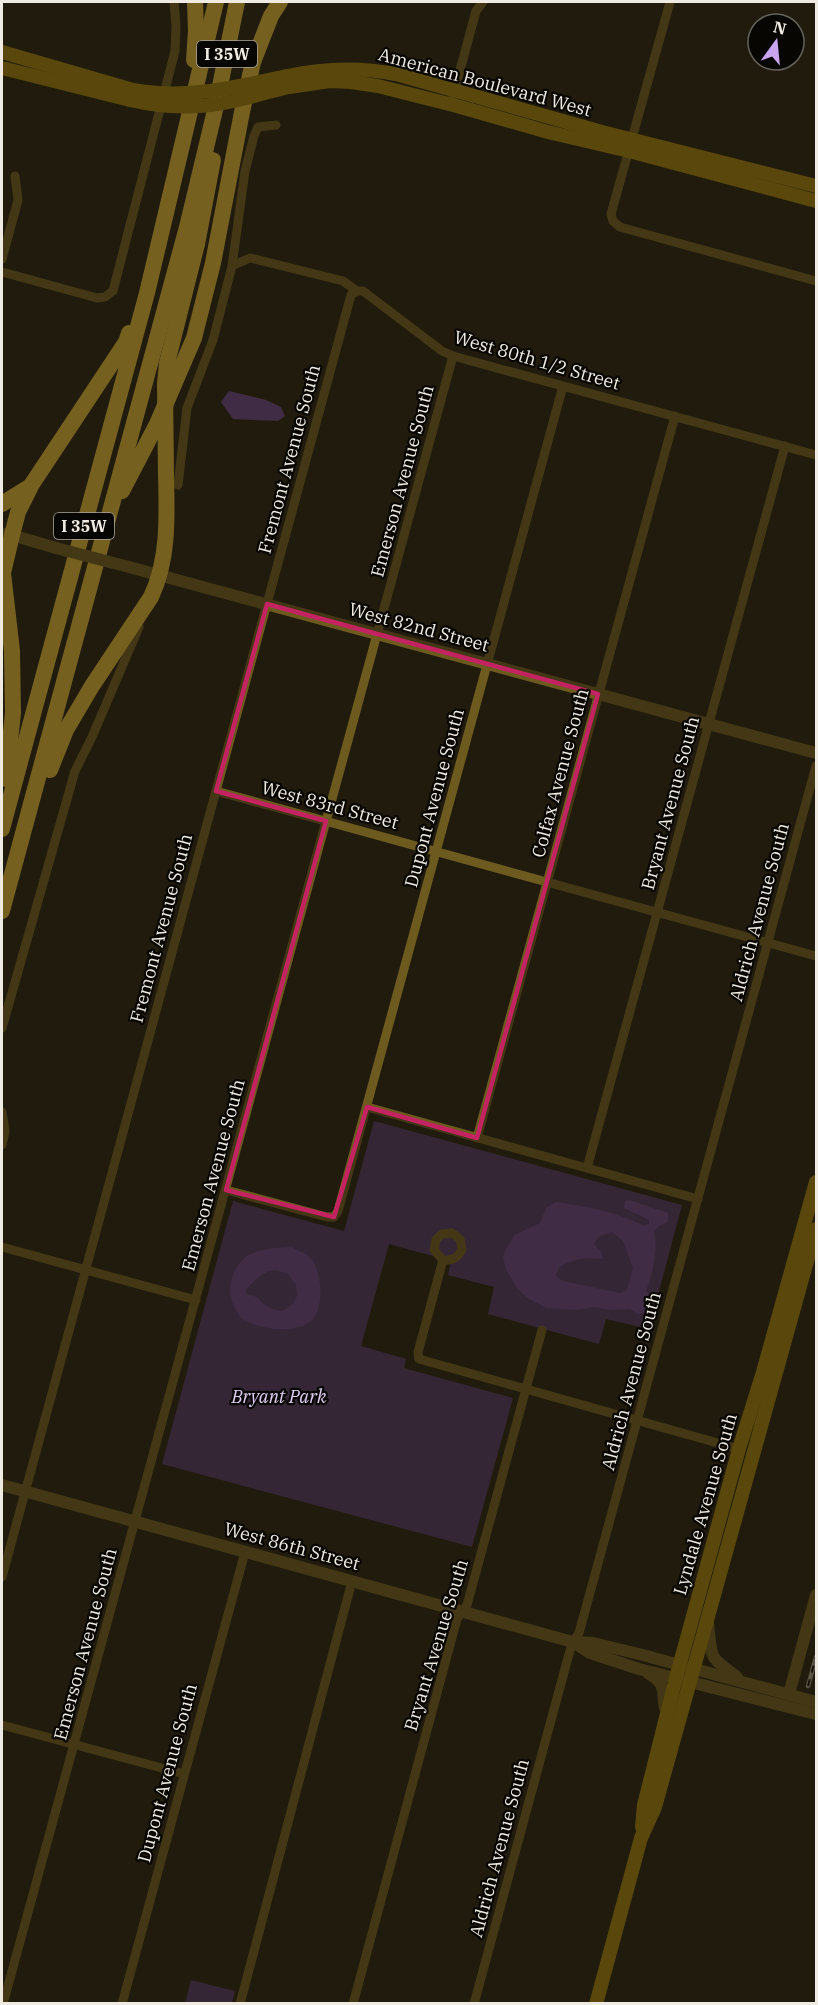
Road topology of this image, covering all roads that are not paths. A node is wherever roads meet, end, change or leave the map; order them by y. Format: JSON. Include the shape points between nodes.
{"nodes":[{"id":1,"x":174,"y":2,"type":"edge"},
{"id":2,"x":195,"y":2,"type":"edge"},
{"id":3,"x":216,"y":2,"type":"edge"},
{"id":4,"x":237,"y":2,"type":"edge"},
{"id":5,"x":282,"y":2,"type":"edge"},
{"id":6,"x":483,"y":2,"type":"edge"},
{"id":7,"x":670,"y":2,"type":"edge"},
{"id":8,"x":228,"y":44,"type":"junction"},
{"id":9,"x":2,"y":52,"type":"edge"},
{"id":10,"x":2,"y":68,"type":"edge"},
{"id":11,"x":288,"y":82,"type":"junction"},
{"id":12,"x":455,"y":89,"type":"junction"},
{"id":13,"x":132,"y":95,"type":"junction"},
{"id":14,"x":194,"y":99,"type":"junction"},
{"id":15,"x":451,"y":104,"type":"junction"},
{"id":16,"x":276,"y":125,"type":"dead end"},
{"id":17,"x":631,"y":146,"type":"junction"},
{"id":18,"x":15,"y":176,"type":"dead end"},
{"id":19,"x":816,"y":186,"type":"edge"},
{"id":20,"x":816,"y":201,"type":"edge"},
{"id":21,"x":164,"y":223,"type":"junction"},
{"id":22,"x":2,"y":260,"type":"edge"},
{"id":23,"x":232,"y":266,"type":"junction"},
{"id":24,"x":2,"y":272,"type":"edge"},
{"id":25,"x":816,"y":280,"type":"edge"},
{"id":26,"x":357,"y":291,"type":"junction"},
{"id":27,"x":453,"y":356,"type":"junction"},
{"id":28,"x":563,"y":386,"type":"junction"},
{"id":29,"x":675,"y":416,"type":"junction"},
{"id":30,"x":785,"y":446,"type":"junction"},
{"id":31,"x":816,"y":455,"type":"edge"},
{"id":32,"x":172,"y":480,"type":"junction"},
{"id":33,"x":32,"y":484,"type":"junction"},
{"id":34,"x":2,"y":504,"type":"edge"},
{"id":35,"x":106,"y":521,"type":"junction"},
{"id":36,"x":5,"y":532,"type":"edge"},
{"id":37,"x":3,"y":575,"type":"edge"},
{"id":38,"x":159,"y":576,"type":"junction"},
{"id":39,"x":151,"y":597,"type":"junction"},
{"id":40,"x":267,"y":604,"type":"junction"},
{"id":41,"x":2,"y":611,"type":"edge"},
{"id":42,"x":377,"y":634,"type":"junction"},
{"id":43,"x":488,"y":664,"type":"junction"},
{"id":44,"x":598,"y":694,"type":"junction"},
{"id":45,"x":709,"y":724,"type":"junction"},
{"id":46,"x":816,"y":753,"type":"edge"},
{"id":47,"x":816,"y":766,"type":"edge"},
{"id":48,"x":216,"y":791,"type":"junction"},
{"id":49,"x":2,"y":811,"type":"edge"},
{"id":50,"x":28,"y":817,"type":"junction"},
{"id":51,"x":326,"y":821,"type":"junction"},
{"id":52,"x":2,"y":829,"type":"edge"},
{"id":53,"x":436,"y":852,"type":"junction"},
{"id":54,"x":547,"y":882,"type":"junction"},
{"id":55,"x":2,"y":911,"type":"edge"},
{"id":56,"x":657,"y":912,"type":"junction"},
{"id":57,"x":768,"y":943,"type":"junction"},
{"id":58,"x":816,"y":956,"type":"edge"},
{"id":59,"x":2,"y":1028,"type":"edge"},
{"id":60,"x":367,"y":1107,"type":"junction"},
{"id":61,"x":2,"y":1112,"type":"edge"},
{"id":62,"x":477,"y":1138,"type":"junction"},
{"id":63,"x":2,"y":1145,"type":"edge"},
{"id":64,"x":587,"y":1168,"type":"junction"},
{"id":65,"x":816,"y":1182,"type":"edge"},
{"id":66,"x":226,"y":1190,"type":"junction"},
{"id":67,"x":698,"y":1198,"type":"junction"},
{"id":68,"x":814,"y":1231,"type":"edge"},
{"id":69,"x":2,"y":1247,"type":"edge"},
{"id":70,"x":816,"y":1254,"type":"edge"},
{"id":71,"x":443,"y":1260,"type":"dead end"},
{"id":72,"x":86,"y":1270,"type":"junction"},
{"id":73,"x":805,"y":1270,"type":"junction"},
{"id":74,"x":196,"y":1300,"type":"junction"},
{"id":75,"x":542,"y":1330,"type":"dead end"},
{"id":76,"x":526,"y":1389,"type":"junction"},
{"id":77,"x":637,"y":1421,"type":"junction"},
{"id":78,"x":739,"y":1449,"type":"junction"},
{"id":79,"x":2,"y":1485,"type":"edge"},
{"id":80,"x":25,"y":1492,"type":"junction"},
{"id":81,"x":135,"y":1522,"type":"junction"},
{"id":82,"x":245,"y":1552,"type":"junction"},
{"id":83,"x":2,"y":1577,"type":"edge"},
{"id":84,"x":352,"y":1581,"type":"junction"},
{"id":85,"x":816,"y":1595,"type":"edge"},
{"id":86,"x":462,"y":1612,"type":"junction"},
{"id":87,"x":707,"y":1619,"type":"junction"},
{"id":88,"x":573,"y":1642,"type":"junction"},
{"id":89,"x":642,"y":1670,"type":"junction"},
{"id":90,"x":678,"y":1672,"type":"junction"},
{"id":91,"x":692,"y":1675,"type":"junction"},
{"id":92,"x":746,"y":1683,"type":"junction"},
{"id":93,"x":788,"y":1700,"type":"junction"},
{"id":94,"x":816,"y":1702,"type":"edge"},
{"id":95,"x":667,"y":1713,"type":"junction"},
{"id":96,"x":816,"y":1714,"type":"edge"},
{"id":97,"x":2,"y":1725,"type":"edge"},
{"id":98,"x":74,"y":1744,"type":"junction"},
{"id":99,"x":184,"y":1774,"type":"junction"},
{"id":100,"x":641,"y":1838,"type":"junction"},
{"id":101,"x":3,"y":2004,"type":"edge"},
{"id":102,"x":122,"y":2004,"type":"edge"},
{"id":103,"x":240,"y":2004,"type":"edge"},
{"id":104,"x":353,"y":2004,"type":"edge"},
{"id":105,"x":474,"y":2004,"type":"edge"},
{"id":106,"x":596,"y":2004,"type":"edge"}],
"edges":[{"from":1,"to":24,"type":"street","via":[[175,51],[113,291],[97,298]]},
{"from":2,"to":14,"type":"highway"},
{"from":3,"to":14,"type":"highway","number":"I 35W"},
{"from":4,"to":8,"type":"highway","number":"I 35W"},
{"from":5,"to":35,"type":"highway","via":[[271,16],[253,62],[194,338],[158,424]]},
{"from":6,"to":12,"type":"street","via":[[476,11]]},
{"from":7,"to":17,"type":"street"},
{"from":8,"to":32,"type":"highway","bridge":true,"via":[[224,97],[203,218],[167,363]]},
{"from":8,"to":35,"type":"highway","number":"I 35W","via":[[187,227]]},
{"from":9,"to":13,"type":"main road","name":"American Boulevard West"},
{"from":10,"to":13,"type":"main road","name":"American Boulevard West"},
{"from":11,"to":12,"type":"main road","name":"American Boulevard West","via":[[322,70],[360,69]]},
{"from":11,"to":13,"type":"main road","name":"American Boulevard West","bridge":true,"via":[[178,95]]},
{"from":11,"to":15,"type":"main road","name":"American Boulevard West","via":[[351,82]]},
{"from":12,"to":15,"type":"street"},
{"from":12,"to":17,"type":"main road","name":"American Boulevard West"},
{"from":14,"to":21,"type":"highway","number":"I 35W"},
{"from":15,"to":17,"type":"main road","name":"American Boulevard West","via":[[548,132]]},
{"from":16,"to":23,"type":"street","via":[[258,127],[254,136],[245,171]]},
{"from":17,"to":19,"type":"main road","name":"American Boulevard West"},
{"from":17,"to":20,"type":"main road","name":"American Boulevard West"},
{"from":17,"to":25,"type":"street","via":[[611,214],[620,227]]},
{"from":18,"to":22,"type":"street","via":[[18,200]]},
{"from":21,"to":33,"type":"highway","via":[[126,342]]},
{"from":21,"to":52,"type":"highway","number":"I 35W"},
{"from":23,"to":26,"type":"street","name":"West 80th 1/2 Street","via":[[250,258],[344,281]]},
{"from":23,"to":32,"type":"street","via":[[213,340],[187,408]]},
{"from":26,"to":27,"type":"street","name":"West 80th 1/2 Street","via":[[363,291]]},
{"from":26,"to":40,"type":"street","name":"Fremont Avenue South","via":[[351,295]]},
{"from":27,"to":28,"type":"street","name":"West 80th 1/2 Street"},
{"from":27,"to":42,"type":"street","name":"Emerson Avenue South"},
{"from":28,"to":29,"type":"street","name":"West 80th 1/2 Street"},
{"from":28,"to":43,"type":"street","name":"Dupont Avenue South"},
{"from":29,"to":30,"type":"street","name":"West 80th 1/2 Street"},
{"from":29,"to":44,"type":"street","name":"Colfax Avenue South"},
{"from":30,"to":31,"type":"street","name":"West 80th 1/2 Street"},
{"from":30,"to":45,"type":"street","name":"Bryant Avenue South"},
{"from":32,"to":38,"type":"highway"},
{"from":33,"to":34,"type":"highway"},
{"from":33,"to":36,"type":"highway"},
{"from":35,"to":50,"type":"highway","number":"I 35W"},
{"from":36,"to":37,"type":"highway"},
{"from":36,"to":38,"type":"street","name":"West 82nd Street","bridge":true},
{"from":37,"to":41,"type":"street"},
{"from":37,"to":49,"type":"highway","via":[[12,651],[13,713]]},
{"from":38,"to":39,"type":"highway"},
{"from":38,"to":40,"type":"street","name":"West 82nd Street"},
{"from":39,"to":50,"type":"highway","via":[[66,730]]},
{"from":39,"to":59,"type":"street","via":[[75,771]]},
{"from":40,"to":42,"type":"street","name":"West 82nd Street"},
{"from":40,"to":48,"type":"street","name":"Fremont Avenue South"},
{"from":42,"to":43,"type":"street","name":"West 82nd Street"},
{"from":42,"to":51,"type":"street","name":"Emerson Avenue South"},
{"from":43,"to":44,"type":"street","name":"West 82nd Street"},
{"from":43,"to":53,"type":"street","name":"Dupont Avenue South"},
{"from":44,"to":45,"type":"street","name":"West 82nd Street"},
{"from":44,"to":54,"type":"street","name":"Colfax Avenue South"},
{"from":45,"to":46,"type":"street","name":"West 82nd Street"},
{"from":45,"to":56,"type":"street","name":"Bryant Avenue South"},
{"from":47,"to":57,"type":"street","name":"Aldrich Avenue South"},
{"from":48,"to":51,"type":"street","name":"West 83rd Street"},
{"from":48,"to":72,"type":"street","name":"Fremont Avenue South"},
{"from":50,"to":55,"type":"highway","number":"I 35W"},
{"from":51,"to":53,"type":"street","name":"West 83rd Street"},
{"from":51,"to":66,"type":"street","name":"Emerson Avenue South"},
{"from":53,"to":54,"type":"street","name":"West 83rd Street"},
{"from":53,"to":60,"type":"street","name":"Dupont Avenue South"},
{"from":54,"to":56,"type":"street","name":"West 83rd Street"},
{"from":54,"to":62,"type":"street","name":"Colfax Avenue South"},
{"from":56,"to":57,"type":"street","name":"West 83rd Street"},
{"from":56,"to":64,"type":"street","name":"Bryant Avenue South"},
{"from":57,"to":58,"type":"street","name":"West 83rd Street"},
{"from":57,"to":67,"type":"street","name":"Aldrich Avenue South"},
{"from":60,"to":62,"type":"street"},
{"from":60,"to":66,"type":"street","name":"Dupont Avenue South","via":[[334,1217]]},
{"from":61,"to":63,"type":"street"},
{"from":62,"to":64,"type":"street"},
{"from":64,"to":67,"type":"street"},
{"from":65,"to":68,"type":"main road","name":"Lyndale Avenue South"},
{"from":66,"to":74,"type":"street","name":"Emerson Avenue South"},
{"from":67,"to":77,"type":"street","name":"Aldrich Avenue South"},
{"from":68,"to":73,"type":"main road","name":"Lyndale Avenue South"},
{"from":68,"to":78,"type":"main road","name":"Lyndale Avenue South","via":[[766,1361]]},
{"from":69,"to":72,"type":"street"},
{"from":70,"to":73,"type":"street"},
{"from":71,"to":76,"type":"street","via":[[419,1359]]},
{"from":72,"to":74,"type":"street"},
{"from":72,"to":80,"type":"street","name":"Fremont Avenue South"},
{"from":73,"to":87,"type":"main road","name":"Lyndale Avenue South"},
{"from":74,"to":81,"type":"street","name":"Emerson Avenue South"},
{"from":75,"to":76,"type":"street","name":"Bryant Avenue South"},
{"from":76,"to":77,"type":"street"},
{"from":76,"to":86,"type":"street","name":"Bryant Avenue South"},
{"from":77,"to":78,"type":"street"},
{"from":77,"to":88,"type":"street","name":"Aldrich Avenue South","via":[[579,1633]]},
{"from":78,"to":90,"type":"main road","name":"Lyndale Avenue South"},
{"from":79,"to":80,"type":"street","name":"West 86th Street"},
{"from":80,"to":81,"type":"street","name":"West 86th Street"},
{"from":80,"to":83,"type":"street","name":"Fremont Avenue South"},
{"from":81,"to":82,"type":"street","name":"West 86th Street"},
{"from":81,"to":98,"type":"street","name":"Emerson Avenue South"},
{"from":82,"to":84,"type":"street","name":"West 86th Street"},
{"from":82,"to":99,"type":"street","name":"Dupont Avenue South"},
{"from":84,"to":86,"type":"street","name":"West 86th Street"},
{"from":84,"to":103,"type":"street"},
{"from":85,"to":93,"type":"street"},
{"from":86,"to":88,"type":"street","name":"West 86th Street"},
{"from":86,"to":104,"type":"street","name":"Bryant Avenue South"},
{"from":87,"to":91,"type":"main road","name":"Lyndale Avenue South"},
{"from":87,"to":92,"type":"street","via":[[710,1651],[717,1664]]},
{"from":88,"to":89,"type":"street","name":"West 86th Street","via":[[590,1653]]},
{"from":88,"to":90,"type":"street","name":"West 86th Street","via":[[593,1644]]},
{"from":88,"to":105,"type":"street","name":"Aldrich Avenue South"},
{"from":89,"to":90,"type":"street","name":"West 86th Street"},
{"from":89,"to":95,"type":"street","via":[[661,1683]]},
{"from":90,"to":91,"type":"street","name":"West 86th Street"},
{"from":90,"to":95,"type":"main road","name":"Lyndale Avenue South"},
{"from":91,"to":92,"type":"street","name":"West 86th Street"},
{"from":91,"to":93,"type":"street","name":"West 86th Street"},
{"from":91,"to":100,"type":"main road","name":"Lyndale Avenue South","via":[[655,1807]]},
{"from":92,"to":93,"type":"street","name":"West 86th Street"},
{"from":93,"to":94,"type":"street","name":"West 86th Street"},
{"from":93,"to":96,"type":"street","name":"West 86th Street"},
{"from":95,"to":100,"type":"main road","name":"Lyndale Avenue South","via":[[644,1805]]},
{"from":97,"to":98,"type":"street"},
{"from":98,"to":99,"type":"street"},
{"from":98,"to":101,"type":"street","name":"Emerson Avenue South"},
{"from":99,"to":102,"type":"street","name":"Dupont Avenue South"},
{"from":100,"to":106,"type":"main road","name":"Lyndale Avenue South"}]}
